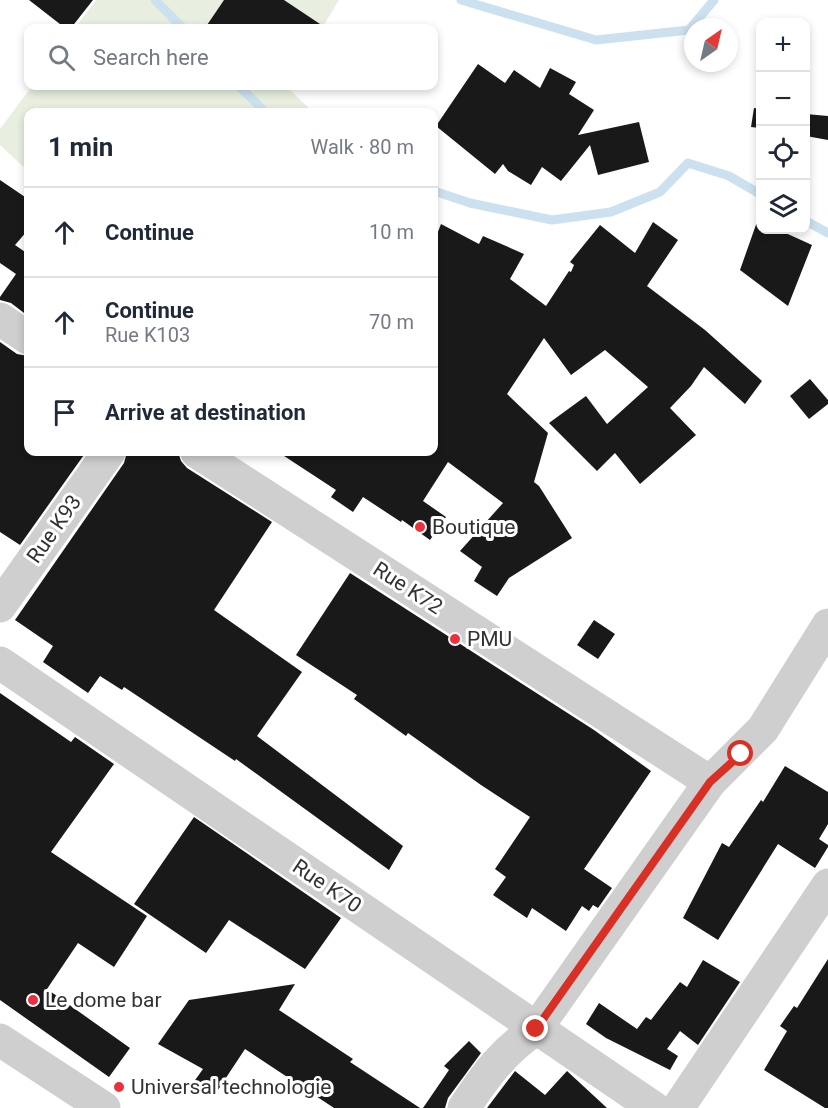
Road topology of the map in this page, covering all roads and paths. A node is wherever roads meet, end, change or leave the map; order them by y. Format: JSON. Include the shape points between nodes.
{"nodes":[{"id":1,"x":0,"y":319,"type":"edge"},
{"id":2,"x":24,"y":335,"type":"edge"},
{"id":3,"x":106,"y":456,"type":"edge"},
{"id":4,"x":203,"y":456,"type":"edge"},
{"id":5,"x":0,"y":606,"type":"edge"},
{"id":6,"x":828,"y":625,"type":"edge"},
{"id":7,"x":0,"y":663,"type":"edge"},
{"id":8,"x":710,"y":782,"type":"junction"},
{"id":9,"x":828,"y":885,"type":"edge"},
{"id":10,"x":536,"y":1029,"type":"junction"},
{"id":11,"x":0,"y":1040,"type":"edge"},
{"id":12,"x":104,"y":1108,"type":"edge"},
{"id":13,"x":464,"y":1108,"type":"edge"},
{"id":14,"x":654,"y":1108,"type":"edge"},
{"id":15,"x":678,"y":1108,"type":"edge"}],
"edges":[{"from":1,"to":2,"type":"street"},
{"from":3,"to":5,"type":"street","name":"Rue K93"},
{"from":4,"to":8,"type":"street","name":"Rue K72"},
{"from":6,"to":8,"type":"street","via":[[763,729]]},
{"from":7,"to":10,"type":"street","name":"Rue K70"},
{"from":8,"to":10,"type":"street"},
{"from":9,"to":15,"type":"street"},
{"from":10,"to":13,"type":"street","via":[[516,1042]]},
{"from":10,"to":14,"type":"street","name":"Rue K70"},
{"from":11,"to":12,"type":"street"}]}
